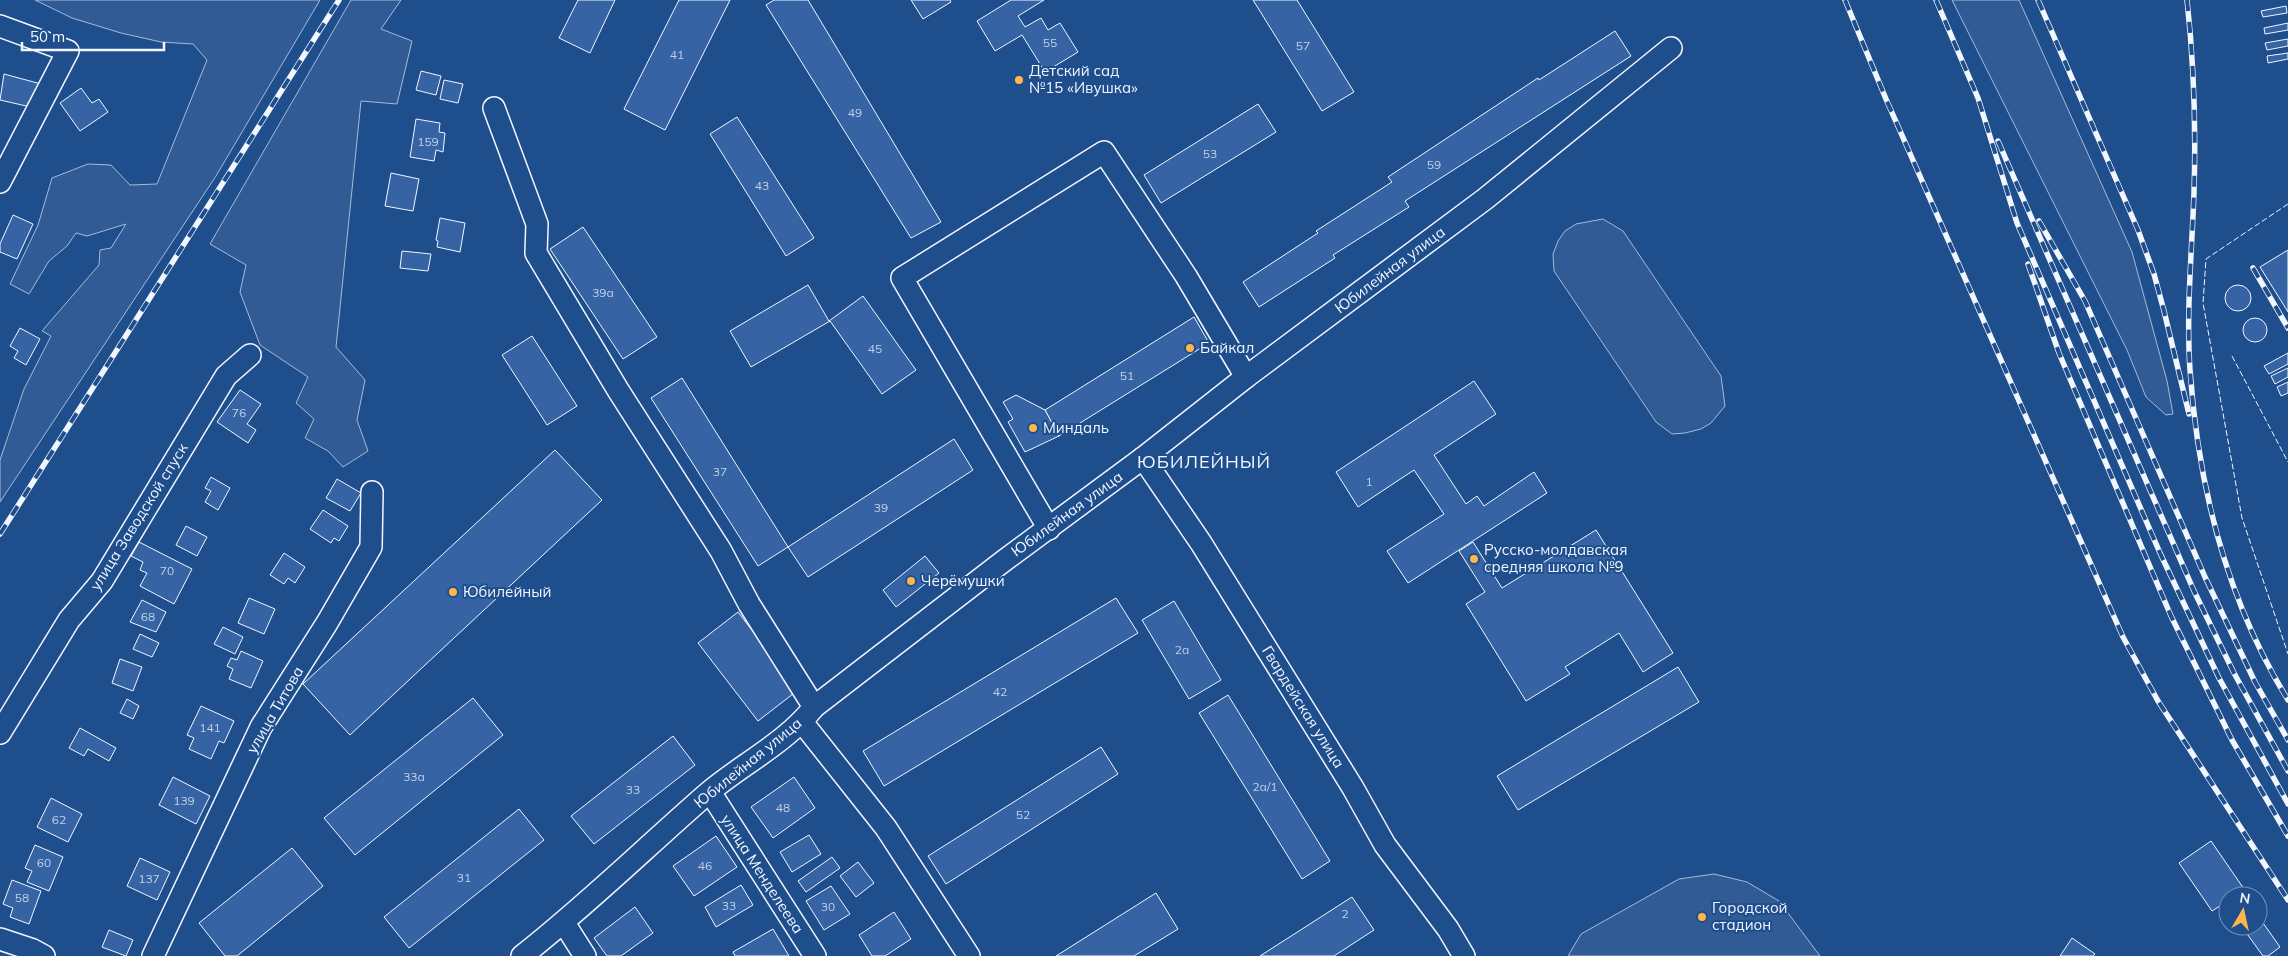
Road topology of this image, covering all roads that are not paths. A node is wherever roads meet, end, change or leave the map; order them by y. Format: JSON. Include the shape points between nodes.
{"nodes":[{"id":1,"x":0,"y":26,"type":"edge"},
{"id":2,"x":1672,"y":48,"type":"dead end"},
{"id":3,"x":494,"y":108,"type":"dead end"},
{"id":4,"x":0,"y":182,"type":"edge"},
{"id":5,"x":250,"y":355,"type":"dead end"},
{"id":6,"x":1246,"y":377,"type":"junction"},
{"id":7,"x":1143,"y":458,"type":"junction"},
{"id":8,"x":372,"y":492,"type":"dead end"},
{"id":9,"x":1049,"y":528,"type":"junction"},
{"id":10,"x":808,"y":714,"type":"junction"},
{"id":11,"x":0,"y":733,"type":"edge"},
{"id":12,"x":710,"y":792,"type":"junction"},
{"id":13,"x":564,"y":923,"type":"junction"},
{"id":14,"x":0,"y":939,"type":"edge"},
{"id":15,"x":44,"y":956,"type":"edge"},
{"id":16,"x":153,"y":956,"type":"edge"},
{"id":17,"x":522,"y":956,"type":"edge"},
{"id":18,"x":585,"y":956,"type":"edge"},
{"id":19,"x":815,"y":956,"type":"edge"},
{"id":20,"x":969,"y":956,"type":"edge"},
{"id":21,"x":1464,"y":956,"type":"edge"}],
"edges":[{"from":1,"to":4,"type":"street","via":[[68,51]]},
{"from":2,"to":6,"type":"street","name":"Юбилейная улица","via":[[1485,199]]},
{"from":3,"to":10,"type":"street","via":[[537,224],[536,253],[618,390],[721,551]]},
{"from":5,"to":11,"type":"street","name":"улица Заводской спуск","via":[[226,376],[102,581],[69,620]]},
{"from":6,"to":7,"type":"street","name":"Юбилейная улица"},
{"from":6,"to":9,"type":"street","via":[[1186,276],[1104,152],[902,278]]},
{"from":7,"to":9,"type":"street","name":"Юбилейная улица"},
{"from":7,"to":21,"type":"street","name":"Гвардейская улица","via":[[1201,543],[1385,845]]},
{"from":8,"to":16,"type":"street","name":"улица Титова","via":[[371,547],[261,727]]},
{"from":9,"to":10,"type":"street","name":"Юбилейная улица"},
{"from":10,"to":12,"type":"street","name":"Юбилейная улица"},
{"from":10,"to":20,"type":"street"},
{"from":12,"to":13,"type":"street","name":"Юбилейная улица"},
{"from":12,"to":19,"type":"street","name":"улица Менделеева"},
{"from":13,"to":17,"type":"street","name":"Юбилейная улица"},
{"from":13,"to":18,"type":"street"},
{"from":14,"to":15,"type":"street"}]}
